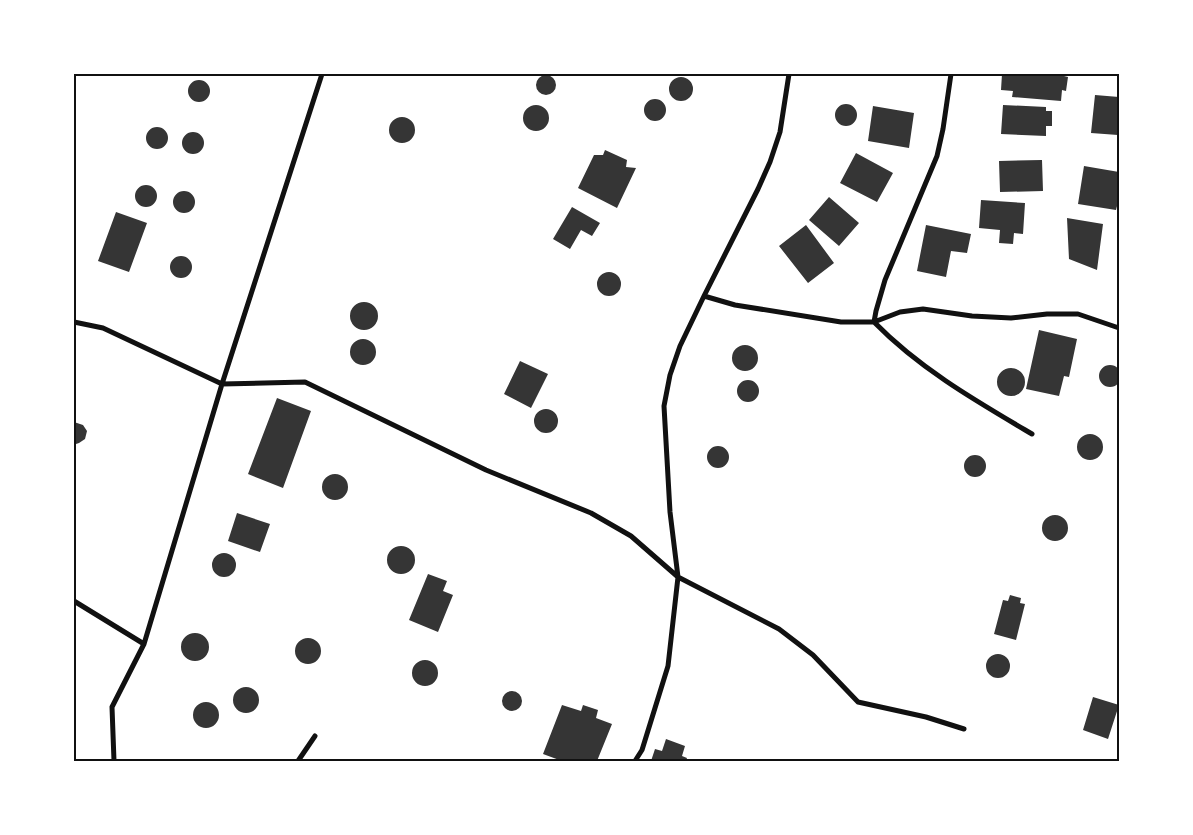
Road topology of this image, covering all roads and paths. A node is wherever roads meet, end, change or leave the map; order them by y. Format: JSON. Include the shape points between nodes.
{"nodes":[{"id":1,"x":322,"y":74,"type":"edge"},
{"id":2,"x":789,"y":74,"type":"edge"},
{"id":3,"x":952,"y":74,"type":"edge"},
{"id":4,"x":704,"y":296,"type":"junction"},
{"id":5,"x":74,"y":322,"type":"edge"},
{"id":6,"x":874,"y":322,"type":"junction"},
{"id":7,"x":1119,"y":328,"type":"edge"},
{"id":8,"x":222,"y":384,"type":"junction"},
{"id":9,"x":1032,"y":434,"type":"dead end"},
{"id":10,"x":678,"y":576,"type":"junction"},
{"id":11,"x":74,"y":600,"type":"edge"},
{"id":12,"x":144,"y":644,"type":"junction"},
{"id":13,"x":964,"y":729,"type":"dead end"},
{"id":14,"x":315,"y":736,"type":"dead end"},
{"id":15,"x":114,"y":761,"type":"edge"},
{"id":16,"x":298,"y":761,"type":"edge"},
{"id":17,"x":635,"y":761,"type":"edge"}],
"edges":[{"from":1,"to":8,"type":"street"},
{"from":2,"to":4,"type":"street","via":[[780,132],[770,162]]},
{"from":3,"to":6,"type":"street","via":[[937,156],[885,280]]},
{"from":4,"to":6,"type":"street","via":[[749,308],[841,322]]},
{"from":4,"to":10,"type":"street","via":[[672,368],[664,406],[670,512]]},
{"from":5,"to":8,"type":"street","via":[[103,328]]},
{"from":6,"to":7,"type":"street","via":[[900,312],[922,309],[1011,318],[1078,314]]},
{"from":6,"to":9,"type":"street","via":[[937,376]]},
{"from":8,"to":10,"type":"street","via":[[305,382],[486,470],[591,513],[631,536]]},
{"from":8,"to":12,"type":"street"},
{"from":10,"to":13,"type":"street","via":[[779,629],[813,655],[858,702]]},
{"from":10,"to":17,"type":"street","via":[[668,666],[642,750]]},
{"from":11,"to":12,"type":"street"},
{"from":12,"to":15,"type":"street","via":[[112,707]]},
{"from":14,"to":16,"type":"street"}]}
